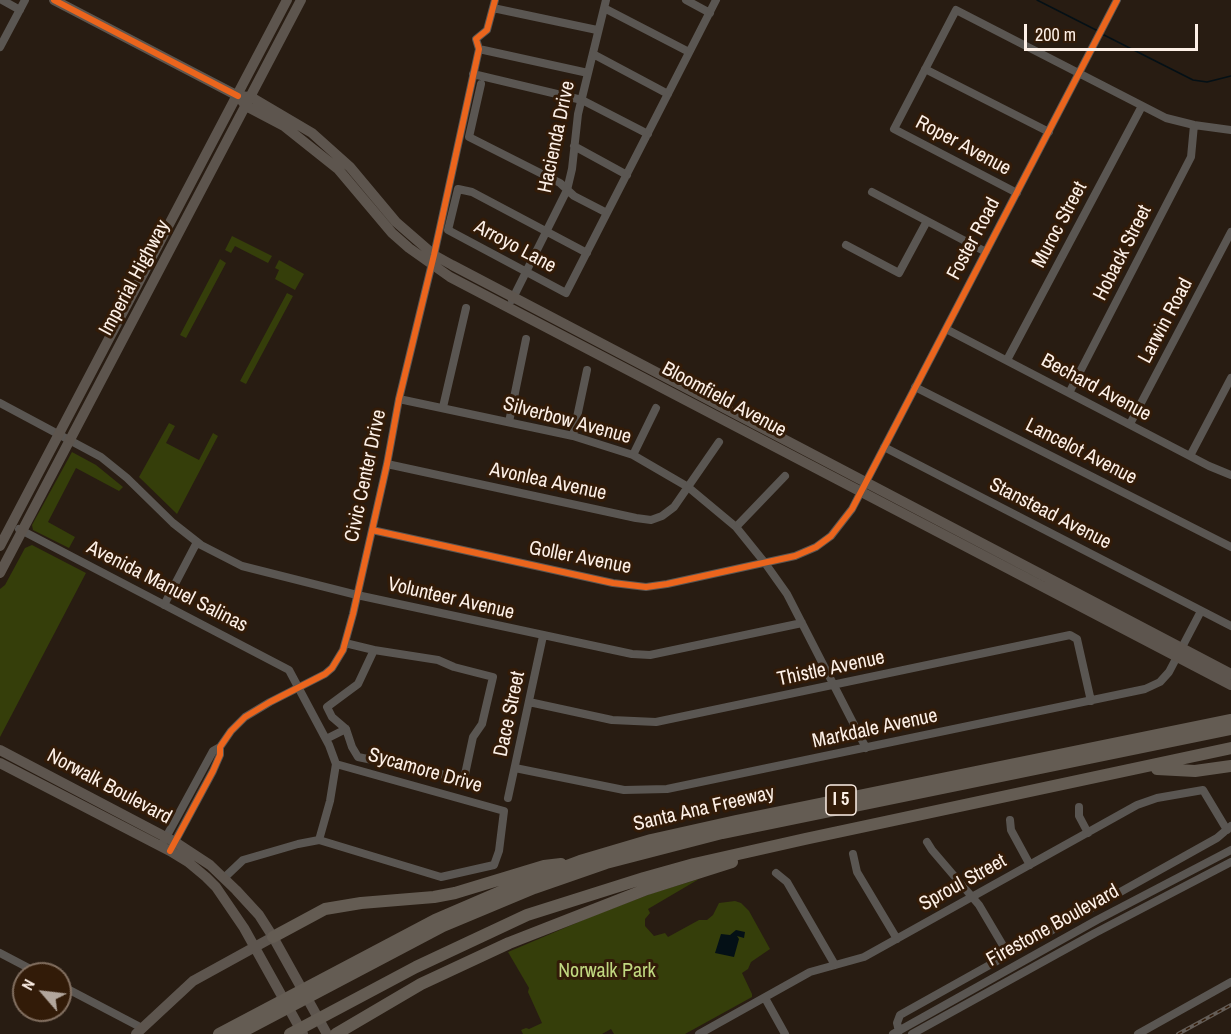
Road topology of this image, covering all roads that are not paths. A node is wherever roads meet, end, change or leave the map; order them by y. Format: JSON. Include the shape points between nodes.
{"nodes":[{"id":1,"x":2,"y":0,"type":"edge"},
{"id":2,"x":25,"y":0,"type":"edge"},
{"id":3,"x":54,"y":0,"type":"edge"},
{"id":4,"x":287,"y":0,"type":"edge"},
{"id":5,"x":301,"y":0,"type":"edge"},
{"id":6,"x":686,"y":0,"type":"edge"},
{"id":7,"x":716,"y":0,"type":"edge"},
{"id":8,"x":1117,"y":0,"type":"edge"},
{"id":9,"x":494,"y":4,"type":"edge"},
{"id":10,"x":605,"y":4,"type":"edge"},
{"id":11,"x":20,"y":10,"type":"junction"},
{"id":12,"x":710,"y":13,"type":"junction"},
{"id":13,"x":597,"y":30,"type":"junction"},
{"id":14,"x":0,"y":47,"type":"edge"},
{"id":15,"x":478,"y":49,"type":"junction"},
{"id":16,"x":689,"y":52,"type":"junction"},
{"id":17,"x":593,"y":54,"type":"junction"},
{"id":18,"x":925,"y":69,"type":"junction"},
{"id":19,"x":588,"y":73,"type":"junction"},
{"id":20,"x":1079,"y":73,"type":"junction"},
{"id":21,"x":473,"y":74,"type":"junction"},
{"id":22,"x":481,"y":84,"type":"dead end"},
{"id":23,"x":668,"y":94,"type":"junction"},
{"id":24,"x":238,"y":96,"type":"junction"},
{"id":25,"x":582,"y":100,"type":"junction"},
{"id":26,"x":249,"y":101,"type":"junction"},
{"id":27,"x":1142,"y":106,"type":"junction"},
{"id":28,"x":1194,"y":125,"type":"junction"},
{"id":29,"x":1231,"y":130,"type":"edge"},
{"id":30,"x":1049,"y":132,"type":"junction"},
{"id":31,"x":296,"y":134,"type":"junction"},
{"id":32,"x":648,"y":134,"type":"junction"},
{"id":33,"x":212,"y":144,"type":"junction"},
{"id":34,"x":574,"y":146,"type":"junction"},
{"id":35,"x":347,"y":164,"type":"junction"},
{"id":36,"x":627,"y":175,"type":"junction"},
{"id":37,"x":567,"y":189,"type":"junction"},
{"id":38,"x":363,"y":190,"type":"junction"},
{"id":39,"x":872,"y":192,"type":"dead end"},
{"id":40,"x":1017,"y":193,"type":"junction"},
{"id":41,"x":195,"y":202,"type":"junction"},
{"id":42,"x":607,"y":213,"type":"junction"},
{"id":43,"x":927,"y":221,"type":"junction"},
{"id":44,"x":547,"y":231,"type":"junction"},
{"id":45,"x":1231,"y":232,"type":"edge"},
{"id":46,"x":846,"y":245,"type":"dead end"},
{"id":47,"x":986,"y":252,"type":"junction"},
{"id":48,"x":587,"y":253,"type":"junction"},
{"id":49,"x":433,"y":260,"type":"junction"},
{"id":50,"x":526,"y":271,"type":"junction"},
{"id":51,"x":131,"y":298,"type":"junction"},
{"id":52,"x":511,"y":303,"type":"junction"},
{"id":53,"x":466,"y":308,"type":"dead end"},
{"id":54,"x":946,"y":329,"type":"junction"},
{"id":55,"x":526,"y":339,"type":"dead end"},
{"id":56,"x":102,"y":352,"type":"junction"},
{"id":57,"x":113,"y":359,"type":"junction"},
{"id":58,"x":1007,"y":360,"type":"junction"},
{"id":59,"x":587,"y":370,"type":"dead end"},
{"id":60,"x":1231,"y":378,"type":"edge"},
{"id":61,"x":915,"y":387,"type":"junction"},
{"id":62,"x":1228,"y":392,"type":"edge"},
{"id":63,"x":1069,"y":393,"type":"junction"},
{"id":64,"x":92,"y":399,"type":"junction"},
{"id":65,"x":399,"y":399,"type":"junction"},
{"id":66,"x":0,"y":403,"type":"edge"},
{"id":67,"x":443,"y":407,"type":"junction"},
{"id":68,"x":656,"y":408,"type":"dead end"},
{"id":69,"x":509,"y":422,"type":"junction"},
{"id":70,"x":1130,"y":424,"type":"junction"},
{"id":71,"x":59,"y":434,"type":"junction"},
{"id":72,"x":573,"y":436,"type":"junction"},
{"id":73,"x":70,"y":440,"type":"junction"},
{"id":74,"x":719,"y":442,"type":"dead end"},
{"id":75,"x":884,"y":447,"type":"junction"},
{"id":76,"x":633,"y":455,"type":"junction"},
{"id":77,"x":1190,"y":456,"type":"junction"},
{"id":78,"x":387,"y":464,"type":"junction"},
{"id":79,"x":1231,"y":475,"type":"edge"},
{"id":80,"x":785,"y":476,"type":"dead end"},
{"id":81,"x":688,"y":487,"type":"junction"},
{"id":82,"x":863,"y":488,"type":"junction"},
{"id":83,"x":11,"y":525,"type":"junction"},
{"id":84,"x":736,"y":527,"type":"junction"},
{"id":85,"x":372,"y":530,"type":"junction"},
{"id":86,"x":22,"y":531,"type":"junction"},
{"id":87,"x":197,"y":542,"type":"junction"},
{"id":88,"x":0,"y":546,"type":"edge"},
{"id":89,"x":1231,"y":547,"type":"edge"},
{"id":90,"x":765,"y":562,"type":"junction"},
{"id":91,"x":0,"y":573,"type":"edge"},
{"id":92,"x":357,"y":595,"type":"junction"},
{"id":93,"x":164,"y":604,"type":"junction"},
{"id":94,"x":1201,"y":611,"type":"junction"},
{"id":95,"x":802,"y":623,"type":"junction"},
{"id":96,"x":1231,"y":626,"type":"edge"},
{"id":97,"x":543,"y":636,"type":"junction"},
{"id":98,"x":345,"y":643,"type":"junction"},
{"id":99,"x":374,"y":650,"type":"junction"},
{"id":100,"x":1180,"y":653,"type":"junction"},
{"id":101,"x":1231,"y":674,"type":"edge"},
{"id":102,"x":835,"y":685,"type":"junction"},
{"id":103,"x":1231,"y":685,"type":"edge"},
{"id":104,"x":299,"y":688,"type":"junction"},
{"id":105,"x":1091,"y":701,"type":"junction"},
{"id":106,"x":529,"y":702,"type":"junction"},
{"id":107,"x":1231,"y":713,"type":"edge"},
{"id":108,"x":1231,"y":720,"type":"edge"},
{"id":109,"x":346,"y":729,"type":"junction"},
{"id":110,"x":1231,"y":729,"type":"edge"},
{"id":111,"x":1166,"y":734,"type":"junction"},
{"id":112,"x":326,"y":739,"type":"junction"},
{"id":113,"x":866,"y":748,"type":"junction"},
{"id":114,"x":1231,"y":748,"type":"edge"},
{"id":115,"x":0,"y":750,"type":"edge"},
{"id":116,"x":0,"y":763,"type":"edge"},
{"id":117,"x":336,"y":764,"type":"junction"},
{"id":118,"x":1231,"y":766,"type":"edge"},
{"id":119,"x":515,"y":768,"type":"junction"},
{"id":120,"x":1138,"y":769,"type":"junction"},
{"id":121,"x":508,"y":798,"type":"dead end"},
{"id":122,"x":1079,"y":807,"type":"dead end"},
{"id":123,"x":1010,"y":820,"type":"dead end"},
{"id":124,"x":1229,"y":828,"type":"edge"},
{"id":125,"x":1088,"y":833,"type":"junction"},
{"id":126,"x":805,"y":839,"type":"junction"},
{"id":127,"x":319,"y":840,"type":"junction"},
{"id":128,"x":927,"y":842,"type":"dead end"},
{"id":129,"x":168,"y":844,"type":"junction"},
{"id":130,"x":1231,"y":850,"type":"edge"},
{"id":131,"x":853,"y":854,"type":"dead end"},
{"id":132,"x":580,"y":861,"type":"junction"},
{"id":133,"x":1231,"y":862,"type":"edge"},
{"id":134,"x":1030,"y":865,"type":"junction"},
{"id":135,"x":776,"y":873,"type":"dead end"},
{"id":136,"x":224,"y":878,"type":"junction"},
{"id":137,"x":972,"y":897,"type":"junction"},
{"id":138,"x":1092,"y":908,"type":"junction"},
{"id":139,"x":1097,"y":920,"type":"junction"},
{"id":140,"x":1095,"y":933,"type":"junction"},
{"id":141,"x":273,"y":937,"type":"junction"},
{"id":142,"x":897,"y":939,"type":"junction"},
{"id":143,"x":255,"y":947,"type":"junction"},
{"id":144,"x":0,"y":953,"type":"edge"},
{"id":145,"x":1008,"y":954,"type":"junction"},
{"id":146,"x":17,"y":962,"type":"edge"},
{"id":147,"x":834,"y":965,"type":"junction"},
{"id":148,"x":1231,"y":982,"type":"edge"},
{"id":149,"x":321,"y":985,"type":"junction"},
{"id":150,"x":72,"y":992,"type":"edge"},
{"id":151,"x":765,"y":998,"type":"junction"},
{"id":152,"x":267,"y":1014,"type":"junction"},
{"id":153,"x":139,"y":1031,"type":"edge"},
{"id":154,"x":896,"y":1032,"type":"edge"},
{"id":155,"x":219,"y":1034,"type":"edge"},
{"id":156,"x":238,"y":1034,"type":"edge"},
{"id":157,"x":290,"y":1034,"type":"edge"},
{"id":158,"x":303,"y":1034,"type":"edge"},
{"id":159,"x":327,"y":1034,"type":"edge"},
{"id":160,"x":336,"y":1034,"type":"edge"},
{"id":161,"x":699,"y":1034,"type":"edge"},
{"id":162,"x":785,"y":1034,"type":"edge"},
{"id":163,"x":912,"y":1034,"type":"edge"},
{"id":164,"x":1138,"y":1034,"type":"edge"}],
"edges":[{"from":1,"to":11,"type":"street"},
{"from":2,"to":11,"type":"street"},
{"from":3,"to":24,"type":"main road","name":"Bloomfield Avenue"},
{"from":4,"to":24,"type":"main road","name":"Imperial Highway"},
{"from":5,"to":26,"type":"main road","name":"Imperial Highway"},
{"from":6,"to":12,"type":"street"},
{"from":7,"to":12,"type":"street"},
{"from":8,"to":20,"type":"street","name":"Foster Road"},
{"from":9,"to":13,"type":"street"},
{"from":9,"to":15,"type":"street","name":"Civic Center Drive","via":[[487,30],[476,39]]},
{"from":10,"to":13,"type":"street","name":"Hacienda Drive"},
{"from":10,"to":16,"type":"street"},
{"from":11,"to":14,"type":"street"},
{"from":12,"to":16,"type":"street"},
{"from":13,"to":17,"type":"street","name":"Hacienda Drive"},
{"from":15,"to":19,"type":"street"},
{"from":15,"to":21,"type":"street","name":"Civic Center Drive"},
{"from":16,"to":23,"type":"street"},
{"from":17,"to":19,"type":"street","name":"Hacienda Drive"},
{"from":17,"to":23,"type":"street"},
{"from":18,"to":20,"type":"street","via":[[956,10]]},
{"from":18,"to":30,"type":"street"},
{"from":18,"to":40,"type":"street","name":"Roper Avenue","via":[[894,129]]},
{"from":19,"to":25,"type":"street","name":"Hacienda Drive"},
{"from":20,"to":27,"type":"street"},
{"from":20,"to":30,"type":"street","name":"Foster Road"},
{"from":21,"to":25,"type":"street"},
{"from":21,"to":49,"type":"street","name":"Civic Center Drive"},
{"from":22,"to":37,"type":"street","via":[[469,137]]},
{"from":23,"to":32,"type":"street"},
{"from":24,"to":26,"type":"main road","name":"Bloomfield Avenue"},
{"from":24,"to":33,"type":"main road","name":"Imperial Highway"},
{"from":25,"to":32,"type":"street"},
{"from":25,"to":34,"type":"street","name":"Hacienda Drive"},
{"from":26,"to":31,"type":"main road","name":"Bloomfield Avenue"},
{"from":26,"to":35,"type":"main road","name":"Bloomfield Avenue","via":[[312,133]]},
{"from":26,"to":41,"type":"main road","name":"Imperial Highway"},
{"from":27,"to":28,"type":"street","via":[[1166,118]]},
{"from":27,"to":58,"type":"street","name":"Muroc Street"},
{"from":28,"to":29,"type":"street"},
{"from":28,"to":63,"type":"street","name":"Hoback Street","via":[[1191,157]]},
{"from":30,"to":40,"type":"street","name":"Foster Road"},
{"from":31,"to":35,"type":"main road","via":[[310,138],[340,164]]},
{"from":31,"to":38,"type":"main road","name":"Bloomfield Avenue"},
{"from":32,"to":36,"type":"street"},
{"from":33,"to":41,"type":"main road","via":[[191,198]]},
{"from":33,"to":51,"type":"main road","name":"Imperial Highway"},
{"from":34,"to":36,"type":"street"},
{"from":34,"to":37,"type":"street","name":"Hacienda Drive"},
{"from":35,"to":38,"type":"main road","name":"Bloomfield Avenue"},
{"from":36,"to":42,"type":"street"},
{"from":37,"to":42,"type":"street"},
{"from":37,"to":44,"type":"street","name":"Hacienda Drive"},
{"from":38,"to":49,"type":"main road","name":"Bloomfield Avenue","via":[[392,233]]},
{"from":39,"to":43,"type":"street"},
{"from":40,"to":47,"type":"street","name":"Foster Road"},
{"from":41,"to":57,"type":"main road","name":"Imperial Highway"},
{"from":42,"to":48,"type":"street"},
{"from":43,"to":46,"type":"street","via":[[899,273]]},
{"from":43,"to":47,"type":"street"},
{"from":44,"to":48,"type":"street"},
{"from":44,"to":50,"type":"street","name":"Hacienda Drive"},
{"from":44,"to":50,"type":"street","name":"Arroyo Lane","via":[[472,192],[458,189],[448,230]]},
{"from":45,"to":70,"type":"street","name":"Larwin Road"},
{"from":47,"to":54,"type":"street","name":"Foster Road"},
{"from":48,"to":50,"type":"street","name":"Arroyo Lane","via":[[566,293]]},
{"from":49,"to":52,"type":"main road","name":"Bloomfield Avenue"},
{"from":49,"to":65,"type":"street","name":"Civic Center Drive"},
{"from":50,"to":52,"type":"street","name":"Hacienda Drive"},
{"from":51,"to":56,"type":"main road","name":"Imperial Highway"},
{"from":51,"to":57,"type":"main road","via":[[133,308],[116,340]]},
{"from":52,"to":82,"type":"main road","name":"Bloomfield Avenue"},
{"from":53,"to":67,"type":"street"},
{"from":54,"to":58,"type":"street","name":"Bechard Avenue"},
{"from":54,"to":61,"type":"street","name":"Foster Road"},
{"from":55,"to":69,"type":"street"},
{"from":56,"to":64,"type":"main road","via":[[106,360],[95,381]]},
{"from":56,"to":71,"type":"main road","name":"Imperial Highway"},
{"from":57,"to":64,"type":"main road","name":"Imperial Highway"},
{"from":58,"to":63,"type":"street","name":"Bechard Avenue"},
{"from":59,"to":72,"type":"street"},
{"from":60,"to":62,"type":"street"},
{"from":61,"to":75,"type":"street","name":"Foster Road"},
{"from":61,"to":89,"type":"street","name":"Lancelot Avenue"},
{"from":62,"to":77,"type":"street"},
{"from":63,"to":70,"type":"street","name":"Bechard Avenue"},
{"from":64,"to":73,"type":"main road","name":"Imperial Highway"},
{"from":65,"to":67,"type":"street","name":"Silverbow Avenue"},
{"from":65,"to":78,"type":"street","name":"Civic Center Drive"},
{"from":66,"to":71,"type":"street","name":"Volunteer Avenue"},
{"from":67,"to":69,"type":"street","name":"Silverbow Avenue"},
{"from":68,"to":76,"type":"street"},
{"from":69,"to":72,"type":"street","name":"Silverbow Avenue"},
{"from":70,"to":77,"type":"street","name":"Bechard Avenue"},
{"from":71,"to":73,"type":"street","name":"Volunteer Avenue"},
{"from":71,"to":83,"type":"main road","name":"Imperial Highway"},
{"from":72,"to":76,"type":"street","name":"Silverbow Avenue"},
{"from":73,"to":86,"type":"main road","name":"Imperial Highway"},
{"from":73,"to":87,"type":"street","name":"Volunteer Avenue","via":[[119,471]]},
{"from":74,"to":81,"type":"street","name":"Avonlea Avenue"},
{"from":75,"to":82,"type":"street","name":"Foster Road"},
{"from":75,"to":94,"type":"street","name":"Stanstead Avenue"},
{"from":76,"to":81,"type":"street","name":"Silverbow Avenue"},
{"from":77,"to":79,"type":"street","name":"Bechard Avenue"},
{"from":78,"to":81,"type":"street","name":"Avonlea Avenue","via":[[651,520],[675,507]]},
{"from":78,"to":85,"type":"street","name":"Civic Center Drive"},
{"from":80,"to":84,"type":"street"},
{"from":81,"to":84,"type":"street","name":"Silverbow Avenue"},
{"from":82,"to":90,"type":"street","name":"Goller Avenue","via":[[831,536],[795,556]]},
{"from":82,"to":100,"type":"main road","name":"Bloomfield Avenue"},
{"from":83,"to":86,"type":"street","name":"Avenida Manuel Salinas"},
{"from":83,"to":88,"type":"main road","name":"Imperial Highway"},
{"from":84,"to":90,"type":"street","name":"Silverbow Avenue"},
{"from":85,"to":90,"type":"street","name":"Goller Avenue","via":[[646,587]]},
{"from":85,"to":92,"type":"street","name":"Civic Center Drive"},
{"from":86,"to":91,"type":"main road","name":"Imperial Highway"},
{"from":86,"to":93,"type":"street","name":"Avenida Manuel Salinas"},
{"from":87,"to":92,"type":"street","name":"Volunteer Avenue","via":[[242,566]]},
{"from":87,"to":93,"type":"street"},
{"from":90,"to":95,"type":"street","name":"Silverbow Avenue"},
{"from":92,"to":97,"type":"street","name":"Volunteer Avenue"},
{"from":92,"to":98,"type":"street","name":"Civic Center Drive"},
{"from":93,"to":104,"type":"street","name":"Avenida Manuel Salinas","via":[[287,669]]},
{"from":94,"to":96,"type":"street","name":"Stanstead Avenue"},
{"from":94,"to":100,"type":"street","name":"Markdale Avenue"},
{"from":95,"to":97,"type":"street","name":"Volunteer Avenue","via":[[650,655],[618,653]]},
{"from":95,"to":102,"type":"street","name":"Silverbow Avenue"},
{"from":97,"to":106,"type":"street","name":"Dace Street"},
{"from":98,"to":99,"type":"street"},
{"from":98,"to":104,"type":"street","name":"Civic Center Drive","via":[[332,668]]},
{"from":99,"to":109,"type":"street","via":[[358,684],[327,707]]},
{"from":99,"to":109,"type":"street","via":[[438,660],[493,677],[464,778],[358,757]]},
{"from":100,"to":101,"type":"main road","name":"Bloomfield Avenue"},
{"from":100,"to":103,"type":"main road","name":"Bloomfield Avenue"},
{"from":100,"to":105,"type":"street","name":"Markdale Avenue","via":[[1169,672],[1153,686]]},
{"from":102,"to":105,"type":"street","name":"Thistle Avenue","via":[[1070,635],[1077,639]]},
{"from":102,"to":106,"type":"street","name":"Thistle Avenue","via":[[656,722],[612,720]]},
{"from":102,"to":113,"type":"street","name":"Silverbow Avenue"},
{"from":104,"to":112,"type":"street","name":"Avenida Manuel Salinas"},
{"from":104,"to":129,"type":"street","name":"Civic Center Drive","via":[[245,717],[231,731],[220,747],[217,763]]},
{"from":105,"to":113,"type":"street","name":"Markdale Avenue"},
{"from":106,"to":119,"type":"street","name":"Dace Street"},
{"from":107,"to":111,"type":"highway"},
{"from":108,"to":111,"type":"highway","name":"Santa Ana Freeway","number":"I 5"},
{"from":109,"to":112,"type":"street"},
{"from":110,"to":149,"type":"highway","via":[[635,854],[476,911]]},
{"from":111,"to":132,"type":"highway","name":"Santa Ana Freeway","number":"I 5","via":[[736,821]]},
{"from":112,"to":117,"type":"street","name":"Avenida Manuel Salinas"},
{"from":113,"to":119,"type":"street","name":"Markdale Avenue","via":[[667,789],[624,790]]},
{"from":114,"to":120,"type":"highway","number":"I 5"},
{"from":115,"to":129,"type":"main road","name":"Norwalk Boulevard"},
{"from":116,"to":129,"type":"main road","name":"Norwalk Boulevard"},
{"from":117,"to":127,"type":"street"},
{"from":117,"to":127,"type":"street","name":"Sycamore Drive","via":[[504,811],[499,851],[494,865],[441,877]]},
{"from":118,"to":120,"type":"highway","via":[[1195,771]]},
{"from":119,"to":121,"type":"street","name":"Dace Street"},
{"from":120,"to":126,"type":"highway","number":"I 5"},
{"from":122,"to":125,"type":"street"},
{"from":123,"to":134,"type":"street","via":[[1011,830]]},
{"from":124,"to":125,"type":"street","name":"Sproul Street","via":[[1203,790],[1137,805]]},
{"from":124,"to":138,"type":"street"},
{"from":125,"to":134,"type":"street","name":"Sproul Street"},
{"from":126,"to":157,"type":"highway","number":"I 5","via":[[694,864],[527,915],[416,967]]},
{"from":126,"to":160,"type":"highway","via":[[647,889],[533,933],[421,984]]},
{"from":127,"to":136,"type":"street","via":[[243,860]]},
{"from":128,"to":137,"type":"street"},
{"from":129,"to":136,"type":"main road","name":"Norwalk Boulevard","via":[[196,855]]},
{"from":129,"to":143,"type":"main road","name":"Norwalk Boulevard","via":[[216,887]]},
{"from":130,"to":139,"type":"street","name":"Firestone Boulevard"},
{"from":131,"to":142,"type":"street","via":[[857,872]]},
{"from":132,"to":141,"type":"highway","via":[[544,866],[434,897],[325,909]]},
{"from":132,"to":149,"type":"highway","name":"Santa Ana Freeway","number":"I 5","via":[[435,920]]},
{"from":133,"to":140,"type":"street","name":"Firestone Boulevard"},
{"from":134,"to":137,"type":"street","name":"Sproul Street"},
{"from":135,"to":147,"type":"street","via":[[787,882]]},
{"from":136,"to":141,"type":"main road","name":"Norwalk Boulevard","via":[[259,915]]},
{"from":137,"to":142,"type":"street","name":"Sproul Street"},
{"from":137,"to":145,"type":"street"},
{"from":138,"to":139,"type":"street"},
{"from":138,"to":145,"type":"street"},
{"from":139,"to":140,"type":"street"},
{"from":139,"to":154,"type":"street","name":"Firestone Boulevard"},
{"from":140,"to":163,"type":"street","name":"Firestone Boulevard"},
{"from":141,"to":143,"type":"main road"},
{"from":141,"to":159,"type":"main road","name":"Norwalk Boulevard"},
{"from":142,"to":147,"type":"street","name":"Sproul Street","via":[[864,957]]},
{"from":143,"to":153,"type":"main road","via":[[193,981]]},
{"from":143,"to":158,"type":"main road","name":"Norwalk Boulevard"},
{"from":144,"to":146,"type":"street"},
{"from":145,"to":154,"type":"street","via":[[900,1015]]},
{"from":147,"to":151,"type":"street","name":"Sproul Street","via":[[810,972]]},
{"from":148,"to":164,"type":"street"},
{"from":149,"to":152,"type":"highway","name":"Santa Ana Freeway","number":"I 5"},
{"from":150,"to":153,"type":"street"},
{"from":151,"to":161,"type":"street","name":"Sproul Street"},
{"from":151,"to":162,"type":"street"},
{"from":152,"to":155,"type":"highway","name":"Santa Ana Freeway","number":"I 5"},
{"from":152,"to":156,"type":"highway"}]}
